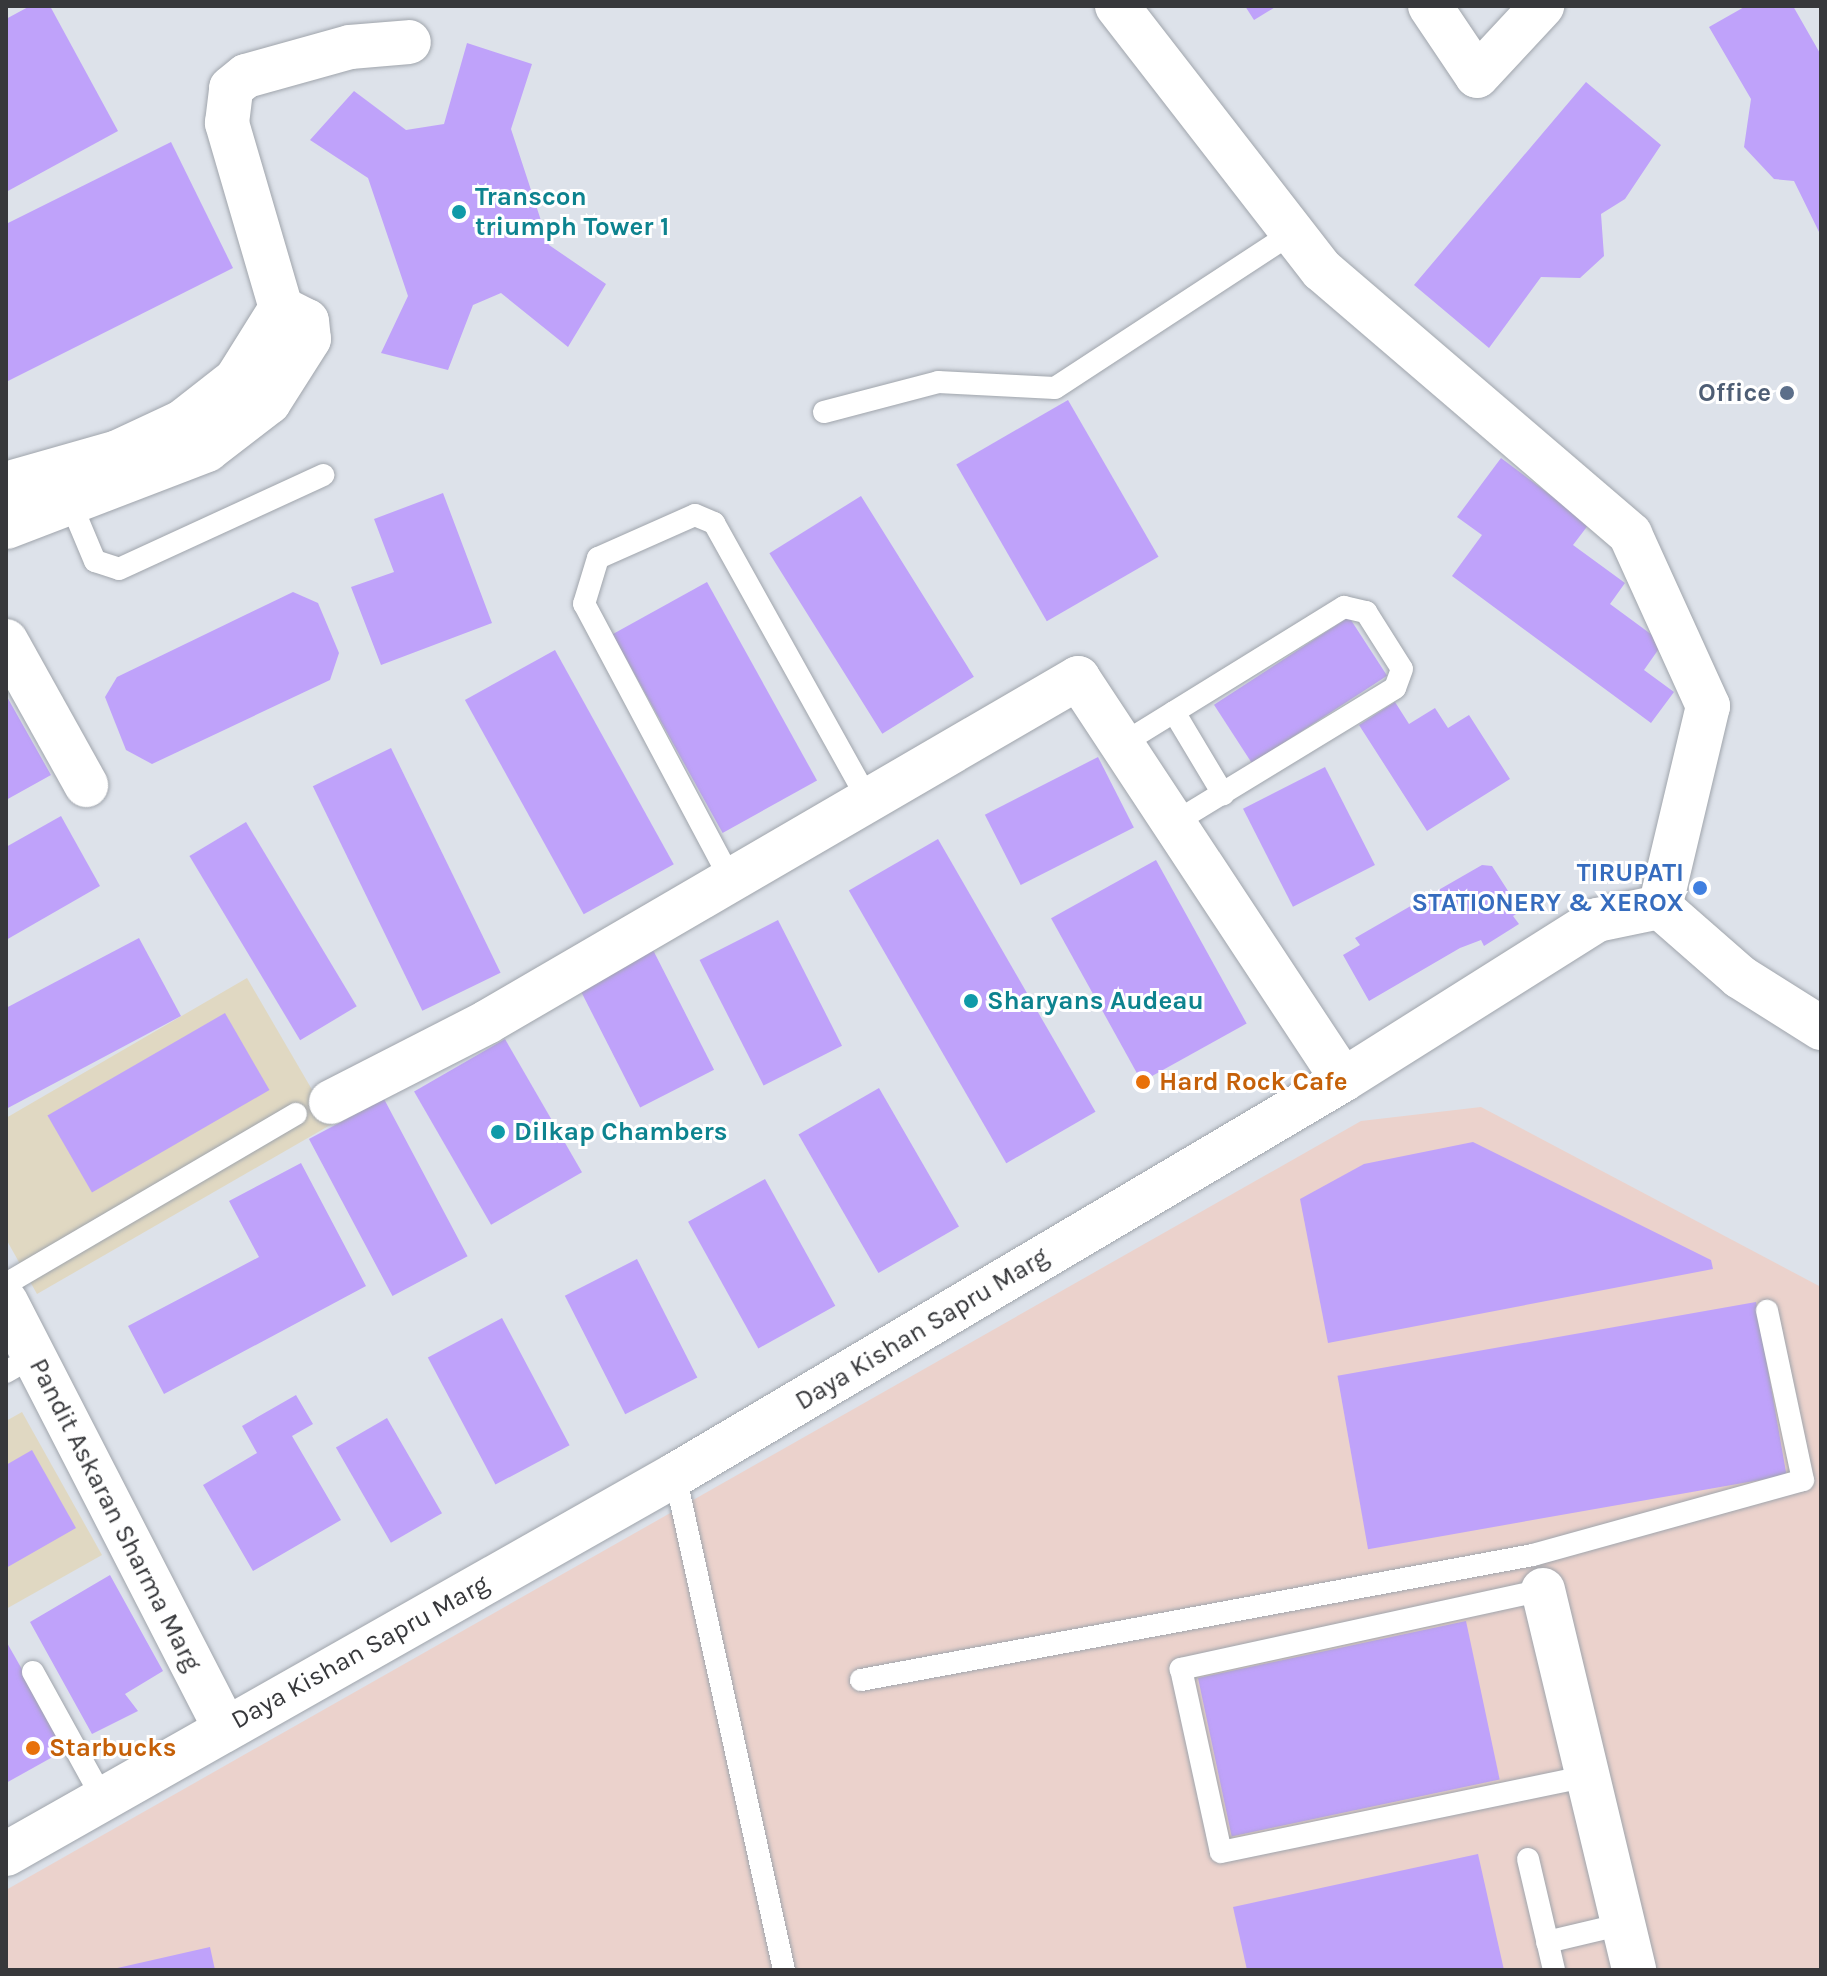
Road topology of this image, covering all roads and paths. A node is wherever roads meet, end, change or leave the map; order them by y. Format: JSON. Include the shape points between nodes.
{"nodes":[{"id":1,"x":1117,"y":6,"type":"edge"},
{"id":2,"x":1430,"y":6,"type":"edge"},
{"id":3,"x":1542,"y":6,"type":"edge"},
{"id":4,"x":409,"y":42,"type":"dead end"},
{"id":5,"x":1293,"y":232,"type":"junction"},
{"id":6,"x":281,"y":308,"type":"junction"},
{"id":7,"x":824,"y":412,"type":"dead end"},
{"id":8,"x":323,"y":475,"type":"dead end"},
{"id":9,"x":6,"y":484,"type":"edge"},
{"id":10,"x":71,"y":504,"type":"junction"},
{"id":11,"x":6,"y":527,"type":"edge"},
{"id":12,"x":6,"y":641,"type":"edge"},
{"id":13,"x":1174,"y":712,"type":"junction"},
{"id":14,"x":1122,"y":744,"type":"junction"},
{"id":15,"x":86,"y":785,"type":"dead end"},
{"id":16,"x":1223,"y":794,"type":"junction"},
{"id":17,"x":868,"y":800,"type":"junction"},
{"id":18,"x":1174,"y":823,"type":"junction"},
{"id":19,"x":731,"y":880,"type":"junction"},
{"id":20,"x":1660,"y":907,"type":"junction"},
{"id":21,"x":1821,"y":1028,"type":"edge"},
{"id":22,"x":1343,"y":1080,"type":"junction"},
{"id":23,"x":314,"y":1108,"type":"joint"},
{"id":24,"x":6,"y":1284,"type":"edge"},
{"id":25,"x":6,"y":1302,"type":"edge"},
{"id":26,"x":1767,"y":1311,"type":"dead end"},
{"id":27,"x":20,"y":1364,"type":"edge"},
{"id":28,"x":675,"y":1475,"type":"junction"},
{"id":29,"x":1538,"y":1572,"type":"junction"},
{"id":30,"x":33,"y":1672,"type":"dead end"},
{"id":31,"x":861,"y":1680,"type":"dead end"},
{"id":32,"x":225,"y":1729,"type":"junction"},
{"id":33,"x":1587,"y":1776,"type":"junction"},
{"id":34,"x":102,"y":1797,"type":"junction"},
{"id":35,"x":6,"y":1854,"type":"edge"},
{"id":36,"x":1528,"y":1859,"type":"dead end"},
{"id":37,"x":1623,"y":1924,"type":"junction"},
{"id":38,"x":1547,"y":1942,"type":"junction"},
{"id":39,"x":784,"y":1970,"type":"edge"},
{"id":40,"x":1554,"y":1970,"type":"edge"},
{"id":41,"x":1634,"y":1970,"type":"edge"}],
"edges":[{"from":1,"to":5,"type":"street"},
{"from":2,"to":3,"type":"street","via":[[1477,76]]},
{"from":4,"to":6,"type":"street","via":[[350,47],[246,76],[231,88],[227,123]]},
{"from":5,"to":7,"type":"lane","via":[[1055,388],[938,382]]},
{"from":5,"to":20,"type":"street","via":[[1322,270],[1630,534],[1708,706]]},
{"from":6,"to":9,"type":"street","via":[[236,380],[182,422],[118,452]]},
{"from":6,"to":10,"type":"street","via":[[300,314],[311,328],[269,402],[207,450]]},
{"from":8,"to":10,"type":"lane","via":[[119,569],[95,561]]},
{"from":10,"to":11,"type":"street"},
{"from":12,"to":15,"type":"street"},
{"from":13,"to":14,"type":"lane"},
{"from":13,"to":16,"type":"lane"},
{"from":13,"to":16,"type":"lane","via":[[1344,607],[1366,612],[1402,669],[1395,688]]},
{"from":14,"to":17,"type":"street","via":[[1078,678]]},
{"from":14,"to":18,"type":"street"},
{"from":16,"to":18,"type":"lane"},
{"from":17,"to":19,"type":"street"},
{"from":17,"to":19,"type":"lane","via":[[714,523],[695,515],[598,558],[584,604]]},
{"from":18,"to":22,"type":"street"},
{"from":19,"to":23,"type":"street","via":[[487,1022]]},
{"from":20,"to":21,"type":"street","via":[[1740,977]]},
{"from":20,"to":22,"type":"street","name":"Daya Kishan Sapru Marg","via":[[1597,920]]},
{"from":22,"to":28,"type":"street","name":"Daya Kishan Sapru Marg"},
{"from":23,"to":24,"type":"lane"},
{"from":25,"to":27,"type":"street","name":"Pandit Askaran Sharma Marg"},
{"from":26,"to":29,"type":"lane","via":[[1803,1480]]},
{"from":27,"to":32,"type":"street","name":"Pandit Askaran Sharma Marg"},
{"from":28,"to":32,"type":"street","name":"Daya Kishan Sapru Marg"},
{"from":28,"to":39,"type":"lane"},
{"from":29,"to":31,"type":"lane"},
{"from":29,"to":33,"type":"street"},
{"from":29,"to":33,"type":"lane","via":[[1181,1669],[1221,1852]]},
{"from":30,"to":34,"type":"lane"},
{"from":32,"to":34,"type":"street","name":"Daya Kishan Sapru Marg"},
{"from":33,"to":37,"type":"street"},
{"from":34,"to":35,"type":"street","name":"Daya Kishan Sapru Marg"},
{"from":36,"to":38,"type":"lane"},
{"from":37,"to":38,"type":"lane"},
{"from":37,"to":41,"type":"street"},
{"from":38,"to":40,"type":"lane"}]}
